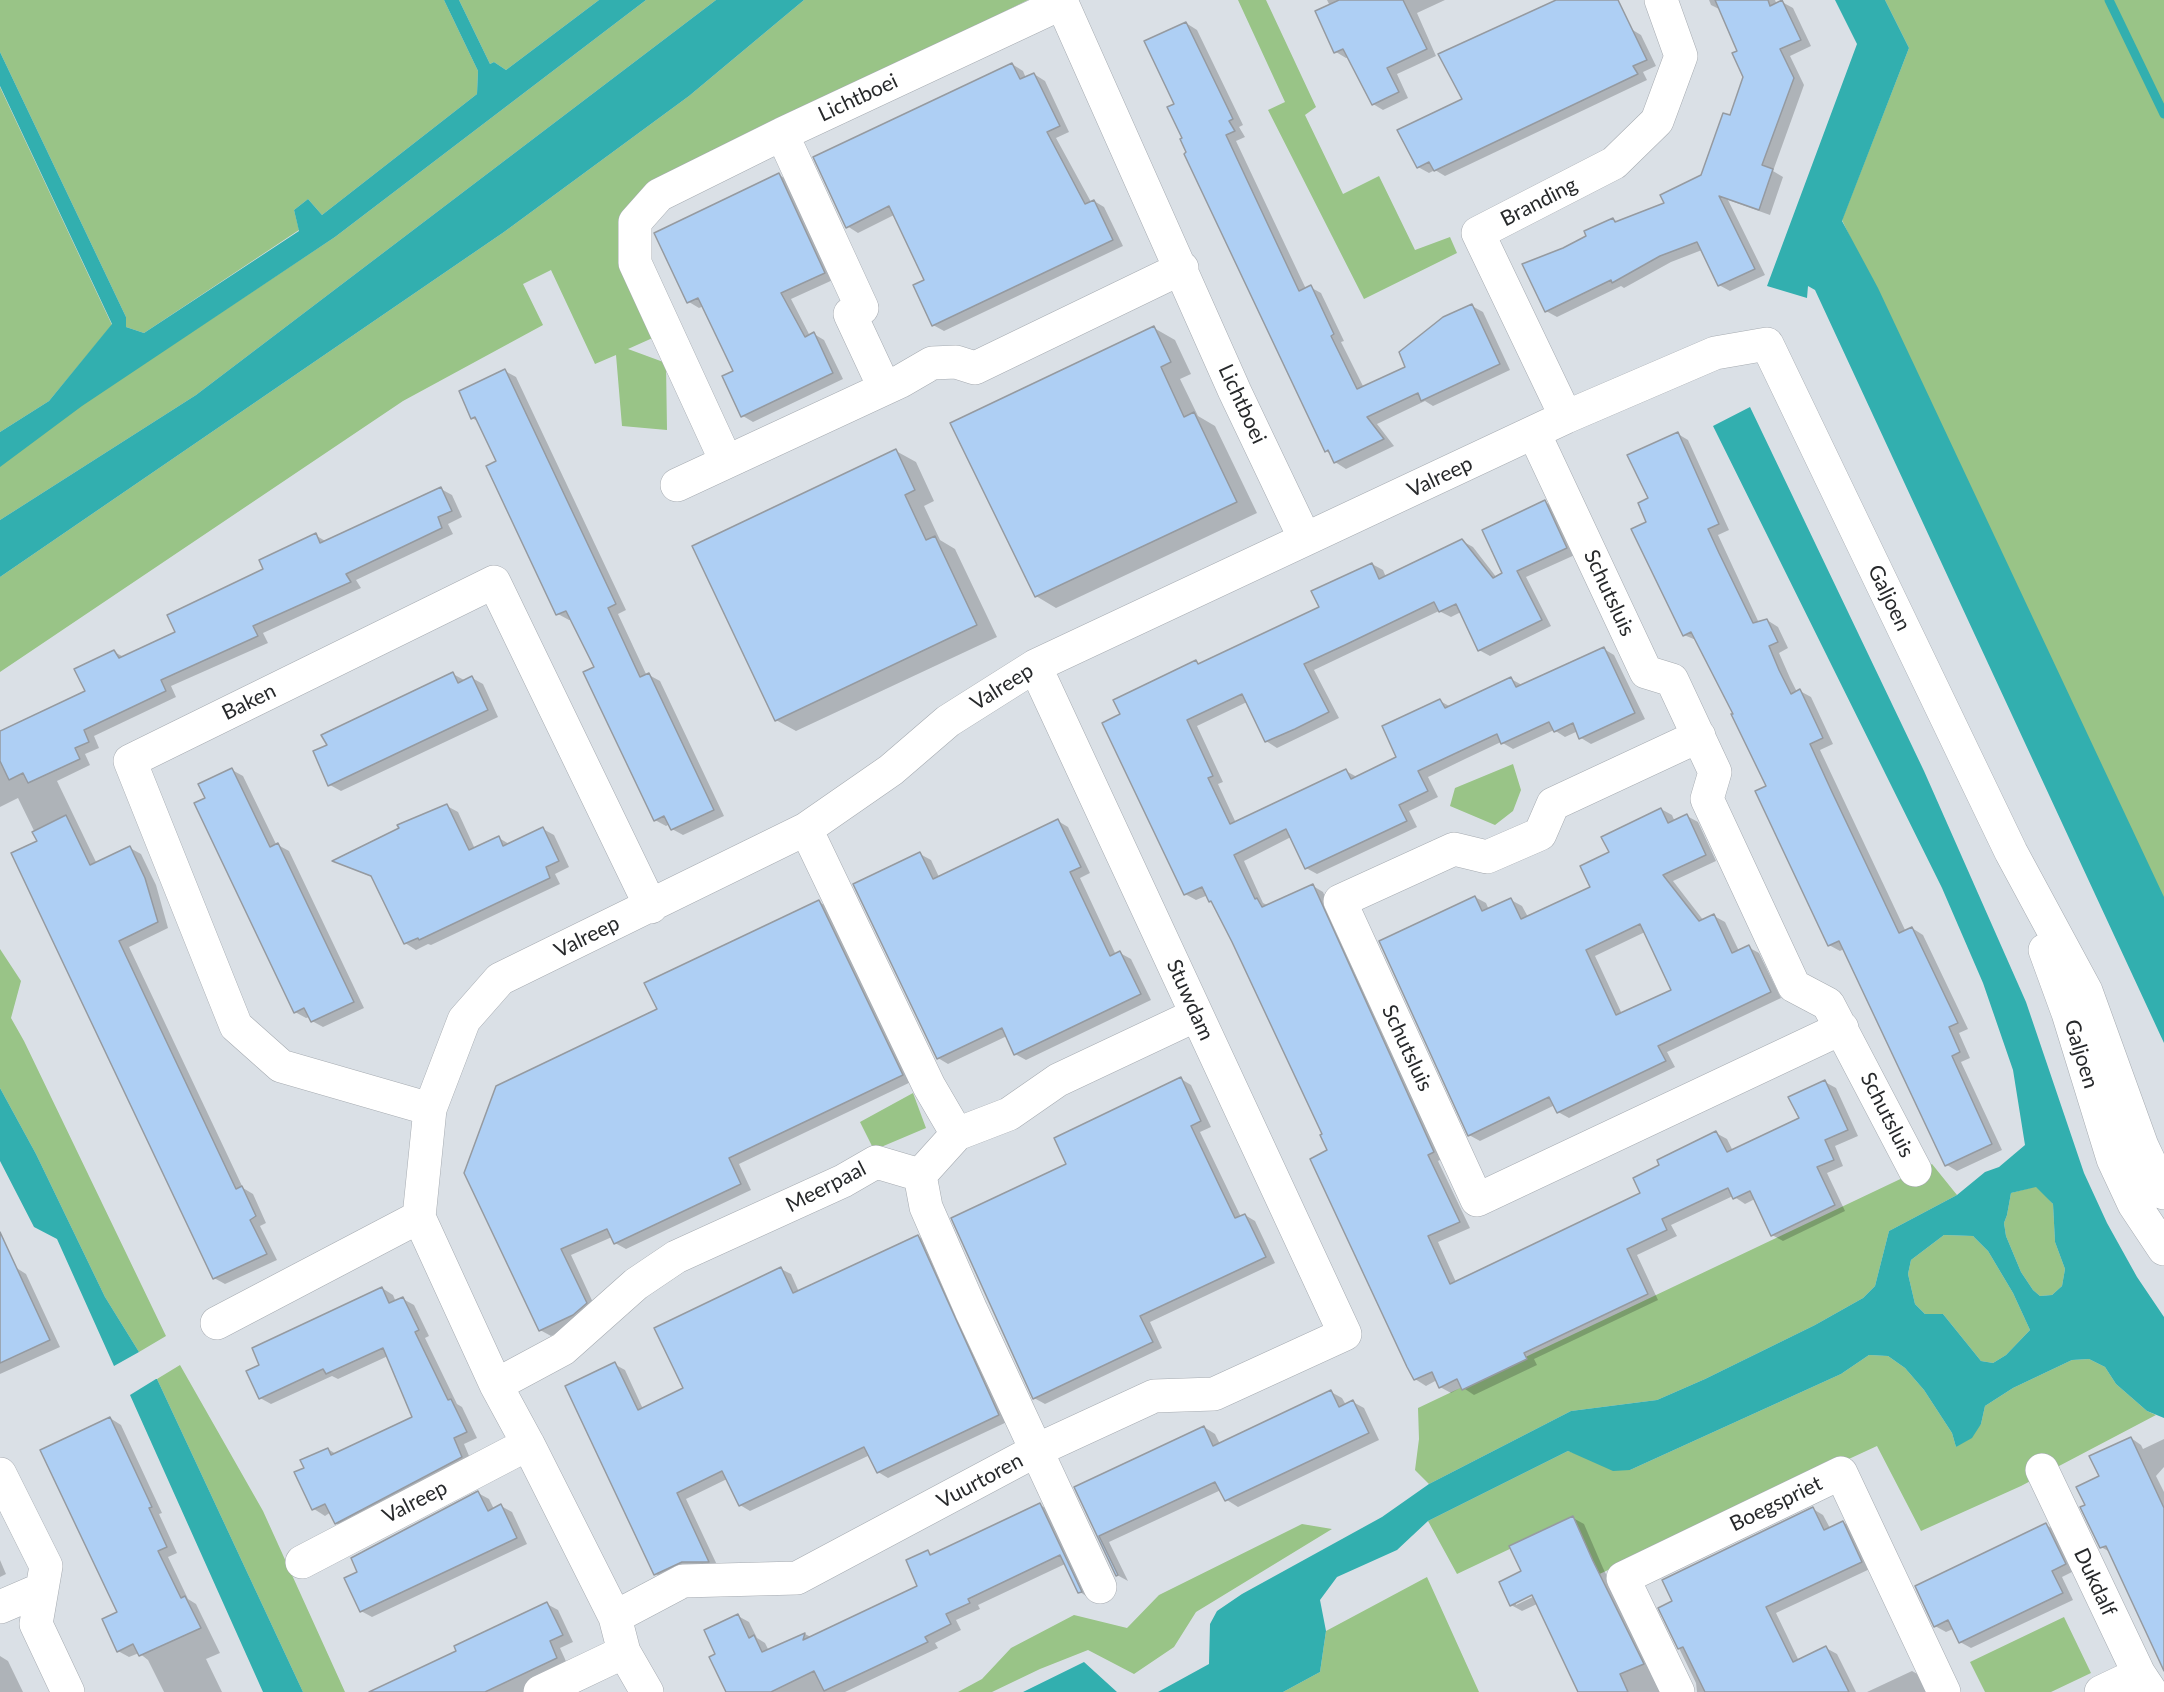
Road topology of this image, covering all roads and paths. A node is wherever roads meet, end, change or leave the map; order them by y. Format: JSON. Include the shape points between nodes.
{"nodes":[{"id":1,"x":1661,"y":0,"type":"edge"},
{"id":2,"x":1065,"y":1,"type":"edge"},
{"id":3,"x":782,"y":134,"type":"junction"},
{"id":4,"x":1182,"y":268,"type":"junction"},
{"id":5,"x":1767,"y":344,"type":"joint"},
{"id":6,"x":884,"y":387,"type":"junction"},
{"id":7,"x":1566,"y":417,"type":"junction"},
{"id":8,"x":1534,"y":433,"type":"junction"},
{"id":9,"x":726,"y":460,"type":"junction"},
{"id":10,"x":677,"y":484,"type":"dead end"},
{"id":11,"x":1305,"y":539,"type":"junction"},
{"id":12,"x":1035,"y":666,"type":"junction"},
{"id":13,"x":1698,"y":736,"type":"junction"},
{"id":14,"x":806,"y":829,"type":"junction"},
{"id":15,"x":2012,"y":852,"type":"junction"},
{"id":16,"x":651,"y":906,"type":"junction"},
{"id":17,"x":1196,"y":1015,"type":"junction"},
{"id":18,"x":1842,"y":1028,"type":"junction"},
{"id":19,"x":430,"y":1109,"type":"junction"},
{"id":20,"x":957,"y":1134,"type":"junction"},
{"id":21,"x":1915,"y":1170,"type":"dead end"},
{"id":22,"x":920,"y":1175,"type":"junction"},
{"id":23,"x":2164,"y":1193,"type":"edge"},
{"id":24,"x":418,"y":1217,"type":"junction"},
{"id":25,"x":2164,"y":1249,"type":"edge"},
{"id":26,"x":217,"y":1323,"type":"dead end"},
{"id":27,"x":1345,"y":1334,"type":"joint"},
{"id":28,"x":496,"y":1385,"type":"junction"},
{"id":29,"x":528,"y":1444,"type":"junction"},
{"id":30,"x":1037,"y":1450,"type":"junction"},
{"id":31,"x":2042,"y":1470,"type":"dead end"},
{"id":32,"x":0,"y":1474,"type":"edge"},
{"id":33,"x":302,"y":1562,"type":"dead end"},
{"id":34,"x":1100,"y":1587,"type":"dead end"},
{"id":35,"x":42,"y":1589,"type":"junction"},
{"id":36,"x":0,"y":1607,"type":"edge"},
{"id":37,"x":615,"y":1617,"type":"junction"},
{"id":38,"x":624,"y":1652,"type":"junction"},
{"id":39,"x":2145,"y":1683,"type":"edge"},
{"id":40,"x":68,"y":1692,"type":"edge"},
{"id":41,"x":540,"y":1692,"type":"edge"},
{"id":42,"x":646,"y":1692,"type":"edge"},
{"id":43,"x":1678,"y":1692,"type":"edge"},
{"id":44,"x":1944,"y":1692,"type":"edge"},
{"id":45,"x":2101,"y":1692,"type":"edge"}],
"edges":[{"from":1,"to":7,"type":"street","name":"Branding","via":[[1681,56],[1657,122],[1614,163],[1478,233]]},
{"from":2,"to":3,"type":"street","name":"Lichtboei"},
{"from":2,"to":4,"type":"street","name":"Lichtboei"},
{"from":3,"to":6,"type":"street","via":[[862,308],[850,314]]},
{"from":3,"to":9,"type":"street","name":"Lichtboei","via":[[659,195],[635,222],[635,263]]},
{"from":4,"to":6,"type":"street","via":[[975,368],[956,362],[932,363]]},
{"from":4,"to":11,"type":"street","name":"Lichtboei"},
{"from":5,"to":7,"type":"street","name":"Valreep","via":[[1715,353]]},
{"from":5,"to":15,"type":"street","name":"Galjoen"},
{"from":6,"to":9,"type":"street"},
{"from":7,"to":8,"type":"street","name":"Valreep"},
{"from":8,"to":11,"type":"street","name":"Valreep"},
{"from":8,"to":13,"type":"street","name":"Schutsluis","via":[[1646,672],[1672,680]]},
{"from":9,"to":10,"type":"street"},
{"from":11,"to":12,"type":"street","name":"Valreep"},
{"from":12,"to":14,"type":"street","name":"Valreep","via":[[948,721],[891,770]]},
{"from":12,"to":17,"type":"street","name":"Stuwdam"},
{"from":13,"to":18,"type":"street","name":"Schutsluis","via":[[1715,772],[1707,799],[1794,986],[1828,1004]]},
{"from":13,"to":18,"type":"street","name":"Schutsluis","via":[[1553,804],[1540,834],[1487,857],[1454,849],[1340,901],[1477,1200]]},
{"from":14,"to":16,"type":"street","name":"Valreep"},
{"from":14,"to":20,"type":"street","via":[[929,1086]]},
{"from":15,"to":23,"type":"street","name":"Galjoen","via":[[2086,991],[2142,1146]]},
{"from":15,"to":25,"type":"street","name":"Galjoen","via":[[2113,1159],[2134,1204]]},
{"from":16,"to":19,"type":"street","name":"Valreep","via":[[500,979],[464,1020]]},
{"from":16,"to":19,"type":"street","name":"Baken","via":[[494,582],[130,760],[236,1026],[281,1066]]},
{"from":17,"to":20,"type":"street","via":[[1058,1080],[1009,1114]]},
{"from":17,"to":27,"type":"street","name":"Stuwdam"},
{"from":18,"to":21,"type":"street","name":"Schutsluis"},
{"from":19,"to":24,"type":"street","name":"Valreep"},
{"from":20,"to":22,"type":"street"},
{"from":22,"to":28,"type":"street","name":"Meerpaal","via":[[876,1162],[843,1181],[676,1257],[636,1284],[563,1349]]},
{"from":22,"to":30,"type":"street","via":[[926,1207]]},
{"from":24,"to":26,"type":"street"},
{"from":24,"to":28,"type":"street"},
{"from":27,"to":30,"type":"street","name":"Vuurtoren","via":[[1215,1394],[1154,1396]]},
{"from":28,"to":29,"type":"street"},
{"from":29,"to":33,"type":"street","name":"Valreep"},
{"from":29,"to":37,"type":"street"},
{"from":30,"to":34,"type":"street"},
{"from":30,"to":37,"type":"street","name":"Vuurtoren","via":[[797,1578],[683,1581]]},
{"from":31,"to":39,"type":"street","name":"Dukdalf"},
{"from":32,"to":35,"type":"street","via":[[46,1566]]},
{"from":35,"to":36,"type":"street"},
{"from":35,"to":40,"type":"street","via":[[36,1624]]},
{"from":37,"to":38,"type":"street"},
{"from":38,"to":41,"type":"street"},
{"from":38,"to":42,"type":"street"},
{"from":39,"to":45,"type":"street"},
{"from":43,"to":44,"type":"street","name":"Boegspriet","via":[[1623,1578],[1841,1473]]}]}
